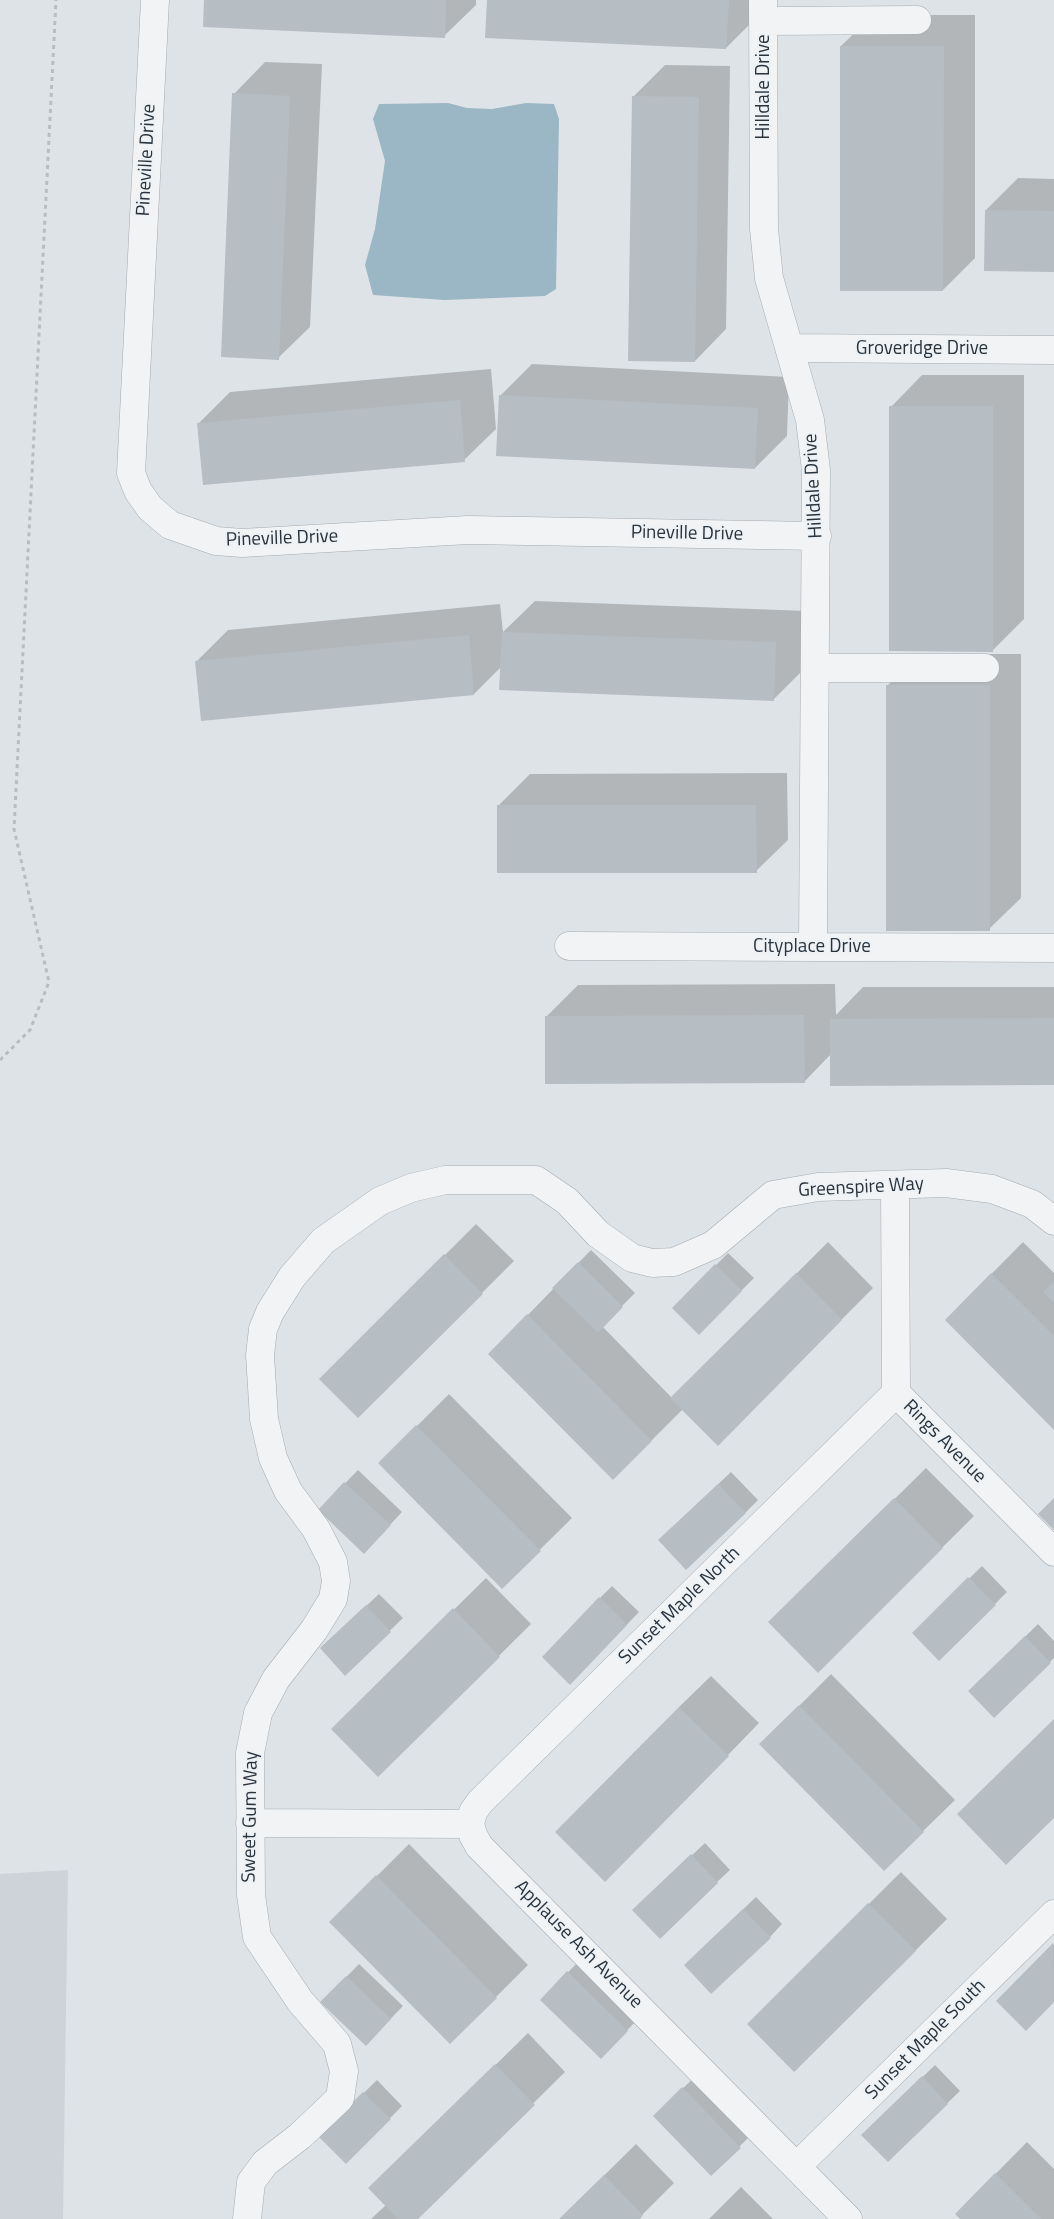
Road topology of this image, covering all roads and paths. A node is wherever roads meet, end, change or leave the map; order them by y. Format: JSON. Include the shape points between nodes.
{"nodes":[{"id":1,"x":56,"y":0,"type":"edge"},
{"id":2,"x":155,"y":0,"type":"edge"},
{"id":3,"x":764,"y":10,"type":"edge"},
{"id":4,"x":917,"y":20,"type":"dead end"},
{"id":5,"x":790,"y":348,"type":"junction"},
{"id":6,"x":1054,"y":350,"type":"edge"},
{"id":7,"x":817,"y":536,"type":"junction"},
{"id":8,"x":816,"y":668,"type":"junction"},
{"id":9,"x":985,"y":668,"type":"dead end"},
{"id":10,"x":569,"y":946,"type":"dead end"},
{"id":11,"x":813,"y":947,"type":"junction"},
{"id":12,"x":1054,"y":948,"type":"edge"},
{"id":13,"x":0,"y":1060,"type":"edge"},
{"id":14,"x":895,"y":1186,"type":"junction"},
{"id":15,"x":1054,"y":1222,"type":"edge"},
{"id":16,"x":263,"y":1329,"type":"joint"},
{"id":17,"x":896,"y":1393,"type":"junction"},
{"id":18,"x":1054,"y":1552,"type":"edge"},
{"id":19,"x":250,"y":1823,"type":"junction"},
{"id":20,"x":470,"y":1824,"type":"junction"},
{"id":21,"x":1054,"y":1914,"type":"edge"},
{"id":22,"x":797,"y":2166,"type":"junction"},
{"id":23,"x":247,"y":2219,"type":"edge"},
{"id":24,"x":848,"y":2219,"type":"edge"}],
"edges":[{"from":1,"to":13,"type":"path","via":[[14,829],[49,982],[30,1030]]},
{"from":2,"to":7,"type":"street","name":"Pineville Drive","via":[[131,473],[150,508],[170,525],[216,541],[242,543],[468,530]]},
{"from":3,"to":4,"type":"street"},
{"from":3,"to":5,"type":"street","name":"Hilldale Drive","via":[[764,229],[769,278]]},
{"from":5,"to":6,"type":"street","name":"Groveridge Drive"},
{"from":5,"to":7,"type":"street","name":"Hilldale Drive","via":[[810,420],[816,470]]},
{"from":7,"to":8,"type":"street","name":"Hilldale Drive"},
{"from":8,"to":9,"type":"street"},
{"from":8,"to":11,"type":"street","name":"Hilldale Drive"},
{"from":10,"to":11,"type":"street","name":"Cityplace Drive"},
{"from":11,"to":12,"type":"street","name":"Cityplace Drive"},
{"from":14,"to":15,"type":"street","name":"Greenspire Way","via":[[946,1183],[992,1189],[1032,1204]]},
{"from":14,"to":16,"type":"street","name":"Greenspire Way","via":[[818,1187],[773,1195],[713,1245],[674,1262],[652,1263],[632,1258],[598,1234],[567,1200],[536,1180],[445,1180],[411,1188],[380,1201],[323,1241],[292,1277]]},
{"from":14,"to":17,"type":"street","name":"Rings Avenue"},
{"from":16,"to":19,"type":"street","name":"Sweet Gum Way","via":[[260,1355],[264,1419],[272,1458],[288,1491],[316,1529],[333,1562],[336,1580],[333,1599],[314,1630],[276,1679],[258,1713],[250,1753]]},
{"from":17,"to":18,"type":"street","name":"Rings Avenue"},
{"from":17,"to":20,"type":"street","name":"Sunset Maple North","via":[[480,1802]]},
{"from":19,"to":20,"type":"street"},
{"from":19,"to":23,"type":"street","name":"Sweet Gum Way","via":[[251,1895],[258,1937],[300,2001],[337,2044],[344,2071],[340,2098],[300,2136],[265,2163],[251,2182]]},
{"from":20,"to":22,"type":"street","name":"Applause Ash Avenue","via":[[479,1846]]},
{"from":21,"to":22,"type":"street","name":"Sunset Maple South"},
{"from":22,"to":24,"type":"street","name":"Applause Ash Avenue"}]}
